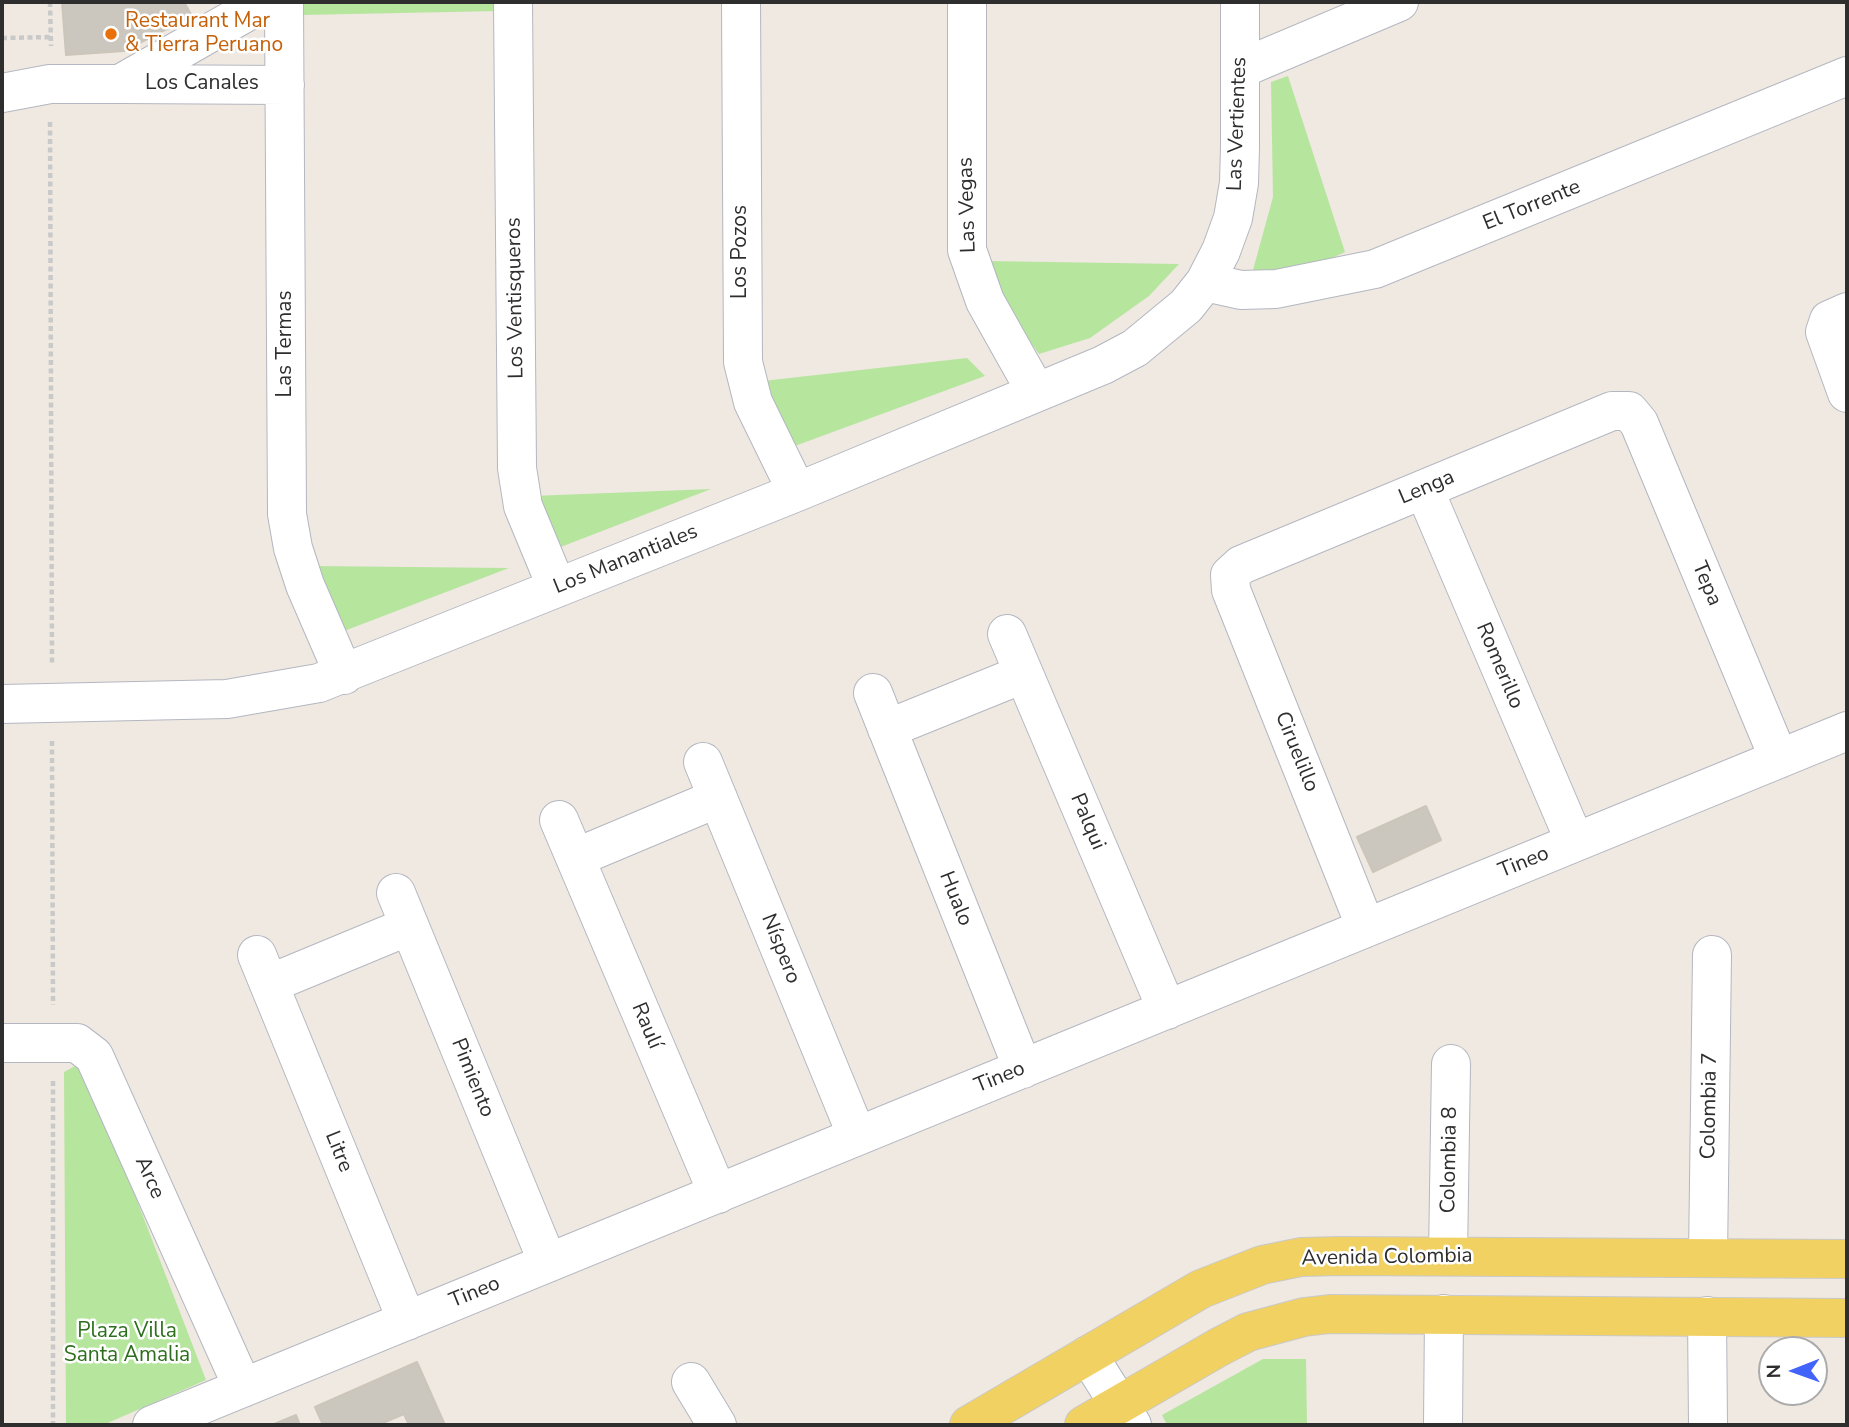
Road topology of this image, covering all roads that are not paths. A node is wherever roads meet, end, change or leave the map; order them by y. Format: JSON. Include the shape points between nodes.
{"nodes":[{"id":1,"x":264,"y":2,"type":"edge"},
{"id":2,"x":284,"y":2,"type":"edge"},
{"id":3,"x":513,"y":2,"type":"edge"},
{"id":4,"x":741,"y":2,"type":"edge"},
{"id":5,"x":967,"y":2,"type":"edge"},
{"id":6,"x":1240,"y":2,"type":"edge"},
{"id":7,"x":1399,"y":2,"type":"edge"},
{"id":8,"x":1240,"y":69,"type":"junction"},
{"id":9,"x":1847,"y":76,"type":"edge"},
{"id":10,"x":120,"y":84,"type":"junction"},
{"id":11,"x":285,"y":85,"type":"junction"},
{"id":12,"x":2,"y":93,"type":"edge"},
{"id":13,"x":1205,"y":282,"type":"junction"},
{"id":14,"x":1836,"y":318,"type":"edge"},
{"id":15,"x":1036,"y":392,"type":"junction"},
{"id":16,"x":1847,"y":393,"type":"edge"},
{"id":17,"x":1629,"y":411,"type":"joint"},
{"id":18,"x":1424,"y":489,"type":"junction"},
{"id":19,"x":797,"y":492,"type":"junction"},
{"id":20,"x":1230,"y":575,"type":"joint"},
{"id":21,"x":557,"y":588,"type":"junction"},
{"id":22,"x":1006,"y":634,"type":"dead end"},
{"id":23,"x":1023,"y":674,"type":"junction"},
{"id":24,"x":344,"y":675,"type":"junction"},
{"id":25,"x":873,"y":693,"type":"dead end"},
{"id":26,"x":2,"y":704,"type":"edge"},
{"id":27,"x":887,"y":729,"type":"junction"},
{"id":28,"x":1847,"y":731,"type":"edge"},
{"id":29,"x":1779,"y":759,"type":"junction"},
{"id":30,"x":703,"y":762,"type":"dead end"},
{"id":31,"x":718,"y":798,"type":"junction"},
{"id":32,"x":559,"y":820,"type":"dead end"},
{"id":33,"x":1575,"y":842,"type":"junction"},
{"id":34,"x":575,"y":858,"type":"junction"},
{"id":35,"x":402,"y":909,"type":"joint"},
{"id":36,"x":1367,"y":928,"type":"junction"},
{"id":37,"x":1712,"y":955,"type":"dead end"},
{"id":38,"x":1167,"y":1010,"type":"junction"},
{"id":39,"x":2,"y":1043,"type":"edge"},
{"id":40,"x":1451,"y":1063,"type":"dead end"},
{"id":41,"x":1023,"y":1069,"type":"junction"},
{"id":42,"x":857,"y":1136,"type":"junction"},
{"id":43,"x":718,"y":1194,"type":"junction"},
{"id":44,"x":1448,"y":1256,"type":"junction"},
{"id":45,"x":1708,"y":1258,"type":"junction"},
{"id":46,"x":1847,"y":1259,"type":"edge"},
{"id":47,"x":548,"y":1263,"type":"junction"},
{"id":48,"x":1444,"y":1314,"type":"junction"},
{"id":49,"x":1707,"y":1316,"type":"junction"},
{"id":50,"x":1847,"y":1318,"type":"edge"},
{"id":51,"x":407,"y":1321,"type":"junction"},
{"id":52,"x":1088,"y":1355,"type":"junction"},
{"id":53,"x":691,"y":1382,"type":"dead end"},
{"id":54,"x":243,"y":1388,"type":"junction"},
{"id":55,"x":1125,"y":1415,"type":"edge"},
{"id":56,"x":152,"y":1425,"type":"edge"},
{"id":57,"x":717,"y":1425,"type":"edge"},
{"id":58,"x":969,"y":1425,"type":"edge"},
{"id":59,"x":1084,"y":1425,"type":"edge"},
{"id":60,"x":1444,"y":1425,"type":"edge"},
{"id":61,"x":1708,"y":1425,"type":"edge"}],
"edges":[{"from":1,"to":10,"type":"street","name":"Los Canales"},
{"from":2,"to":11,"type":"street","name":"Las Termas"},
{"from":3,"to":21,"type":"street","name":"Los Ventisqueros","via":[[517,468],[523,506]]},
{"from":4,"to":19,"type":"street","name":"Los Pozos","via":[[743,362],[752,402]]},
{"from":5,"to":15,"type":"street","name":"Las Vegas","via":[[967,250],[985,301]]},
{"from":6,"to":8,"type":"street","name":"Las Vertientes"},
{"from":7,"to":8,"type":"street"},
{"from":8,"to":13,"type":"street","name":"Las Vertientes","via":[[1239,183],[1225,240]]},
{"from":9,"to":13,"type":"street","name":"El Torrente","via":[[1375,268],[1276,289],[1241,290]]},
{"from":10,"to":11,"type":"street","name":"Los Canales"},
{"from":10,"to":12,"type":"street","name":"Los Canales","via":[[50,84]]},
{"from":11,"to":24,"type":"street","name":"Las Termas","via":[[287,514],[304,585]]},
{"from":13,"to":15,"type":"street","name":"Los Manantiales","via":[[1186,306],[1135,348]]},
{"from":14,"to":16,"type":"street","via":[[1826,338]]},
{"from":15,"to":19,"type":"street","name":"Los Manantiales"},
{"from":17,"to":18,"type":"street","name":"Lenga","via":[[1612,411]]},
{"from":17,"to":29,"type":"street","name":"Tepa","via":[[1639,423]]},
{"from":18,"to":20,"type":"street","name":"Lenga","via":[[1241,565]]},
{"from":18,"to":33,"type":"street","name":"Romerillo"},
{"from":19,"to":21,"type":"street","name":"Los Manantiales"},
{"from":20,"to":36,"type":"street","name":"Ciruelillo","via":[[1231,590]]},
{"from":21,"to":24,"type":"street","name":"Los Manantiales"},
{"from":22,"to":23,"type":"street","name":"Palqui"},
{"from":23,"to":27,"type":"street"},
{"from":23,"to":38,"type":"street","name":"Palqui"},
{"from":24,"to":26,"type":"street","name":"Los Manantiales","via":[[281,692],[227,699]]},
{"from":25,"to":27,"type":"street","name":"Hualo"},
{"from":27,"to":41,"type":"street","name":"Hualo"},
{"from":28,"to":29,"type":"street","name":"Tineo"},
{"from":29,"to":33,"type":"street","name":"Tineo"},
{"from":30,"to":31,"type":"street","name":"Níspero"},
{"from":31,"to":34,"type":"street"},
{"from":31,"to":42,"type":"street","name":"Níspero"},
{"from":32,"to":34,"type":"street","name":"Raulí"},
{"from":33,"to":36,"type":"street","name":"Tineo"},
{"from":34,"to":43,"type":"street","name":"Raulí"},
{"from":35,"to":47,"type":"street","name":"Pimiento"},
{"from":35,"to":51,"type":"street","name":"Litre","via":[[263,969]]},
{"from":36,"to":38,"type":"street","name":"Tineo"},
{"from":37,"to":45,"type":"street","name":"Colombia 7"},
{"from":38,"to":41,"type":"street","name":"Tineo"},
{"from":39,"to":54,"type":"street","name":"Arce","via":[[68,1042],[90,1051]]},
{"from":40,"to":44,"type":"street","name":"Colombia 8"},
{"from":41,"to":42,"type":"street","name":"Tineo"},
{"from":42,"to":43,"type":"street","name":"Tineo"},
{"from":43,"to":47,"type":"street","name":"Tineo"},
{"from":44,"to":45,"type":"main road","name":"Avenida Colombia"},
{"from":44,"to":52,"type":"main road","name":"Avenida Colombia","via":[[1328,1256],[1262,1265],[1201,1289]]},
{"from":45,"to":46,"type":"main road","name":"Avenida Colombia"},
{"from":47,"to":51,"type":"street","name":"Tineo"},
{"from":48,"to":49,"type":"main road"},
{"from":48,"to":55,"type":"main road","via":[[1330,1314],[1279,1322],[1219,1347]]},
{"from":48,"to":60,"type":"street"},
{"from":49,"to":50,"type":"main road"},
{"from":49,"to":61,"type":"street"},
{"from":51,"to":54,"type":"street","name":"Tineo"},
{"from":52,"to":55,"type":"street"},
{"from":52,"to":58,"type":"main road","name":"Avenida Colombia"},
{"from":53,"to":57,"type":"street"},
{"from":54,"to":56,"type":"street","name":"Tineo"},
{"from":55,"to":59,"type":"main road"}]}
